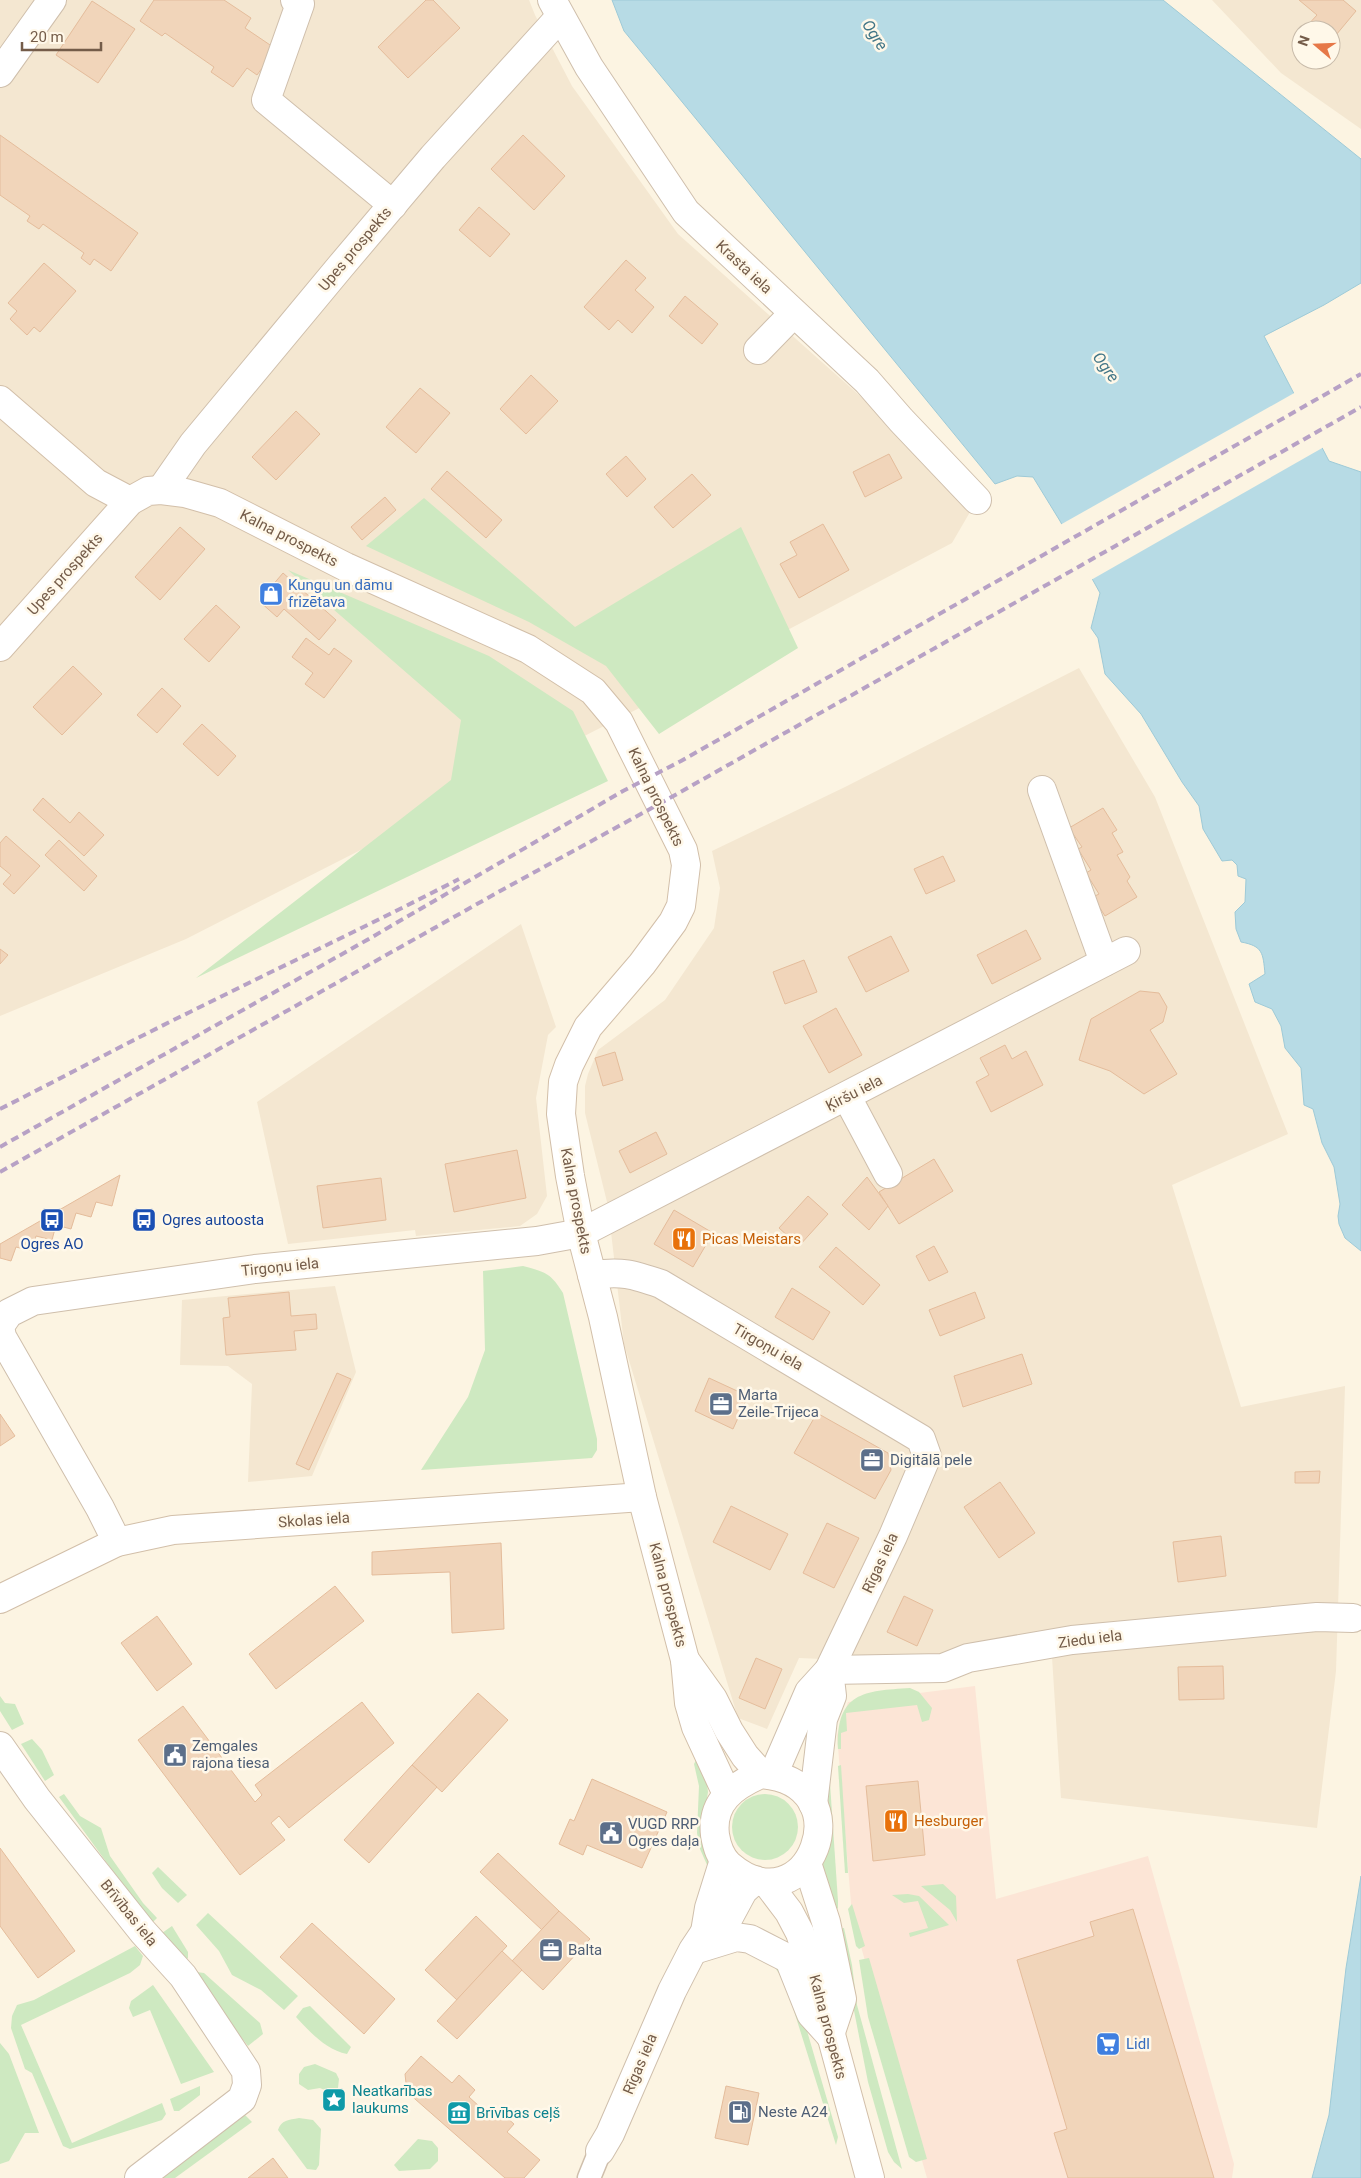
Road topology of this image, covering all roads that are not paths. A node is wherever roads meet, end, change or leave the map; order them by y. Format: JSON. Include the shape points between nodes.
{"nodes":[{"id":1,"x":52,"y":0,"type":"edge"},
{"id":2,"x":294,"y":0,"type":"edge"},
{"id":3,"x":556,"y":9,"type":"edge"},
{"id":4,"x":0,"y":73,"type":"edge"},
{"id":5,"x":393,"y":205,"type":"junction"},
{"id":6,"x":793,"y":314,"type":"junction"},
{"id":7,"x":758,"y":350,"type":"dead end"},
{"id":8,"x":0,"y":400,"type":"edge"},
{"id":9,"x":161,"y":490,"type":"junction"},
{"id":10,"x":977,"y":500,"type":"dead end"},
{"id":11,"x":130,"y":501,"type":"junction"},
{"id":12,"x":0,"y":647,"type":"edge"},
{"id":13,"x":1042,"y":790,"type":"dead end"},
{"id":14,"x":847,"y":1097,"type":"junction"},
{"id":15,"x":888,"y":1174,"type":"dead end"},
{"id":16,"x":581,"y":1233,"type":"junction"},
{"id":17,"x":592,"y":1275,"type":"junction"},
{"id":18,"x":927,"y":1456,"type":"joint"},
{"id":19,"x":642,"y":1497,"type":"junction"},
{"id":20,"x":117,"y":1542,"type":"junction"},
{"id":21,"x":0,"y":1599,"type":"edge"},
{"id":22,"x":1353,"y":1618,"type":"dead end"},
{"id":23,"x":685,"y":1660,"type":"junction"},
{"id":24,"x":829,"y":1670,"type":"junction"},
{"id":25,"x":0,"y":1746,"type":"edge"},
{"id":26,"x":767,"y":1775,"type":"junction"},
{"id":27,"x":727,"y":1794,"type":"junction"},
{"id":28,"x":813,"y":1804,"type":"junction"},
{"id":29,"x":724,"y":1860,"type":"junction"},
{"id":30,"x":807,"y":1864,"type":"junction"},
{"id":31,"x":761,"y":1882,"type":"junction"},
{"id":32,"x":699,"y":1941,"type":"junction"},
{"id":33,"x":830,"y":2035,"type":"junction"},
{"id":34,"x":600,"y":2151,"type":"joint"},
{"id":35,"x":139,"y":2178,"type":"edge"},
{"id":36,"x":589,"y":2178,"type":"edge"},
{"id":37,"x":870,"y":2178,"type":"edge"}],
"edges":[{"from":1,"to":4,"type":"street"},
{"from":2,"to":5,"type":"street","via":[[300,4],[266,100]]},
{"from":3,"to":5,"type":"street","name":"Upes prospekts"},
{"from":3,"to":6,"type":"street","name":"Krasta iela","via":[[589,67],[686,212]]},
{"from":5,"to":9,"type":"street","name":"Upes prospekts","via":[[193,444]]},
{"from":6,"to":7,"type":"street"},
{"from":6,"to":10,"type":"street","name":"Krasta iela","via":[[868,381]]},
{"from":8,"to":11,"type":"street","via":[[96,483]]},
{"from":9,"to":11,"type":"street","name":"Kalna prospekts","via":[[148,491]]},
{"from":9,"to":16,"type":"street","name":"Kalna prospekts","via":[[220,503],[346,567],[528,649],[593,691],[619,722],[683,850],[686,865],[681,906],[673,922],[588,1027],[566,1074],[562,1114]]},
{"from":11,"to":12,"type":"street","name":"Upes prospekts"},
{"from":13,"to":14,"type":"street","name":"Ķiršu iela","via":[[1116,956]]},
{"from":14,"to":15,"type":"street"},
{"from":14,"to":16,"type":"street","name":"Ķiršu iela"},
{"from":16,"to":17,"type":"street","name":"Kalna prospekts"},
{"from":16,"to":20,"type":"street","name":"Tirgoņu iela","via":[[537,1242],[255,1268],[33,1301],[9,1313],[0,1326],[2,1337]]},
{"from":17,"to":18,"type":"street","name":"Tirgoņu iela","via":[[629,1273],[661,1284],[903,1426],[921,1438]]},
{"from":17,"to":19,"type":"street","name":"Kalna prospekts"},
{"from":18,"to":24,"type":"street","name":"Rīgas iela"},
{"from":19,"to":20,"type":"street","name":"Skolas iela","via":[[182,1530]]},
{"from":19,"to":23,"type":"street","name":"Kalna prospekts"},
{"from":20,"to":21,"type":"street","name":"Skolas iela"},
{"from":22,"to":24,"type":"street","name":"Ziedu iela","via":[[1317,1617],[1072,1640],[968,1658],[943,1668]]},
{"from":23,"to":26,"type":"street","via":[[713,1699],[745,1756]]},
{"from":23,"to":27,"type":"street","via":[[688,1704]]},
{"from":24,"to":26,"type":"street","name":"Rīgas iela","via":[[809,1692]]},
{"from":24,"to":28,"type":"street","via":[[832,1696],[823,1719]]},
{"from":25,"to":35,"type":"street","name":"Brīvības iela","via":[[37,1799],[143,1932],[183,1976],[246,2072],[247,2085],[242,2099]]},
{"from":26,"to":27,"type":"street","via":[[745,1780]]},
{"from":26,"to":28,"type":"street","via":[[799,1787]]},
{"from":27,"to":29,"type":"street","via":[[714,1823],[716,1846]]},
{"from":28,"to":30,"type":"street","via":[[820,1826],[815,1849]]},
{"from":29,"to":31,"type":"street","via":[[738,1873]]},
{"from":29,"to":32,"type":"street"},
{"from":30,"to":31,"type":"street","via":[[784,1879]]},
{"from":30,"to":33,"type":"street","via":[[826,1922],[842,1999]]},
{"from":31,"to":32,"type":"street","via":[[743,1892],[729,1916]]},
{"from":31,"to":33,"type":"street","name":"Kalna prospekts","via":[[789,1912],[800,1933]]},
{"from":32,"to":33,"type":"street","via":[[736,1937],[750,1939],[788,1959],[811,2014]]},
{"from":32,"to":34,"type":"street","name":"Rīgas iela"},
{"from":33,"to":37,"type":"street","name":"Kalna prospekts"},
{"from":34,"to":36,"type":"street","name":"Rīgas iela"}]}
